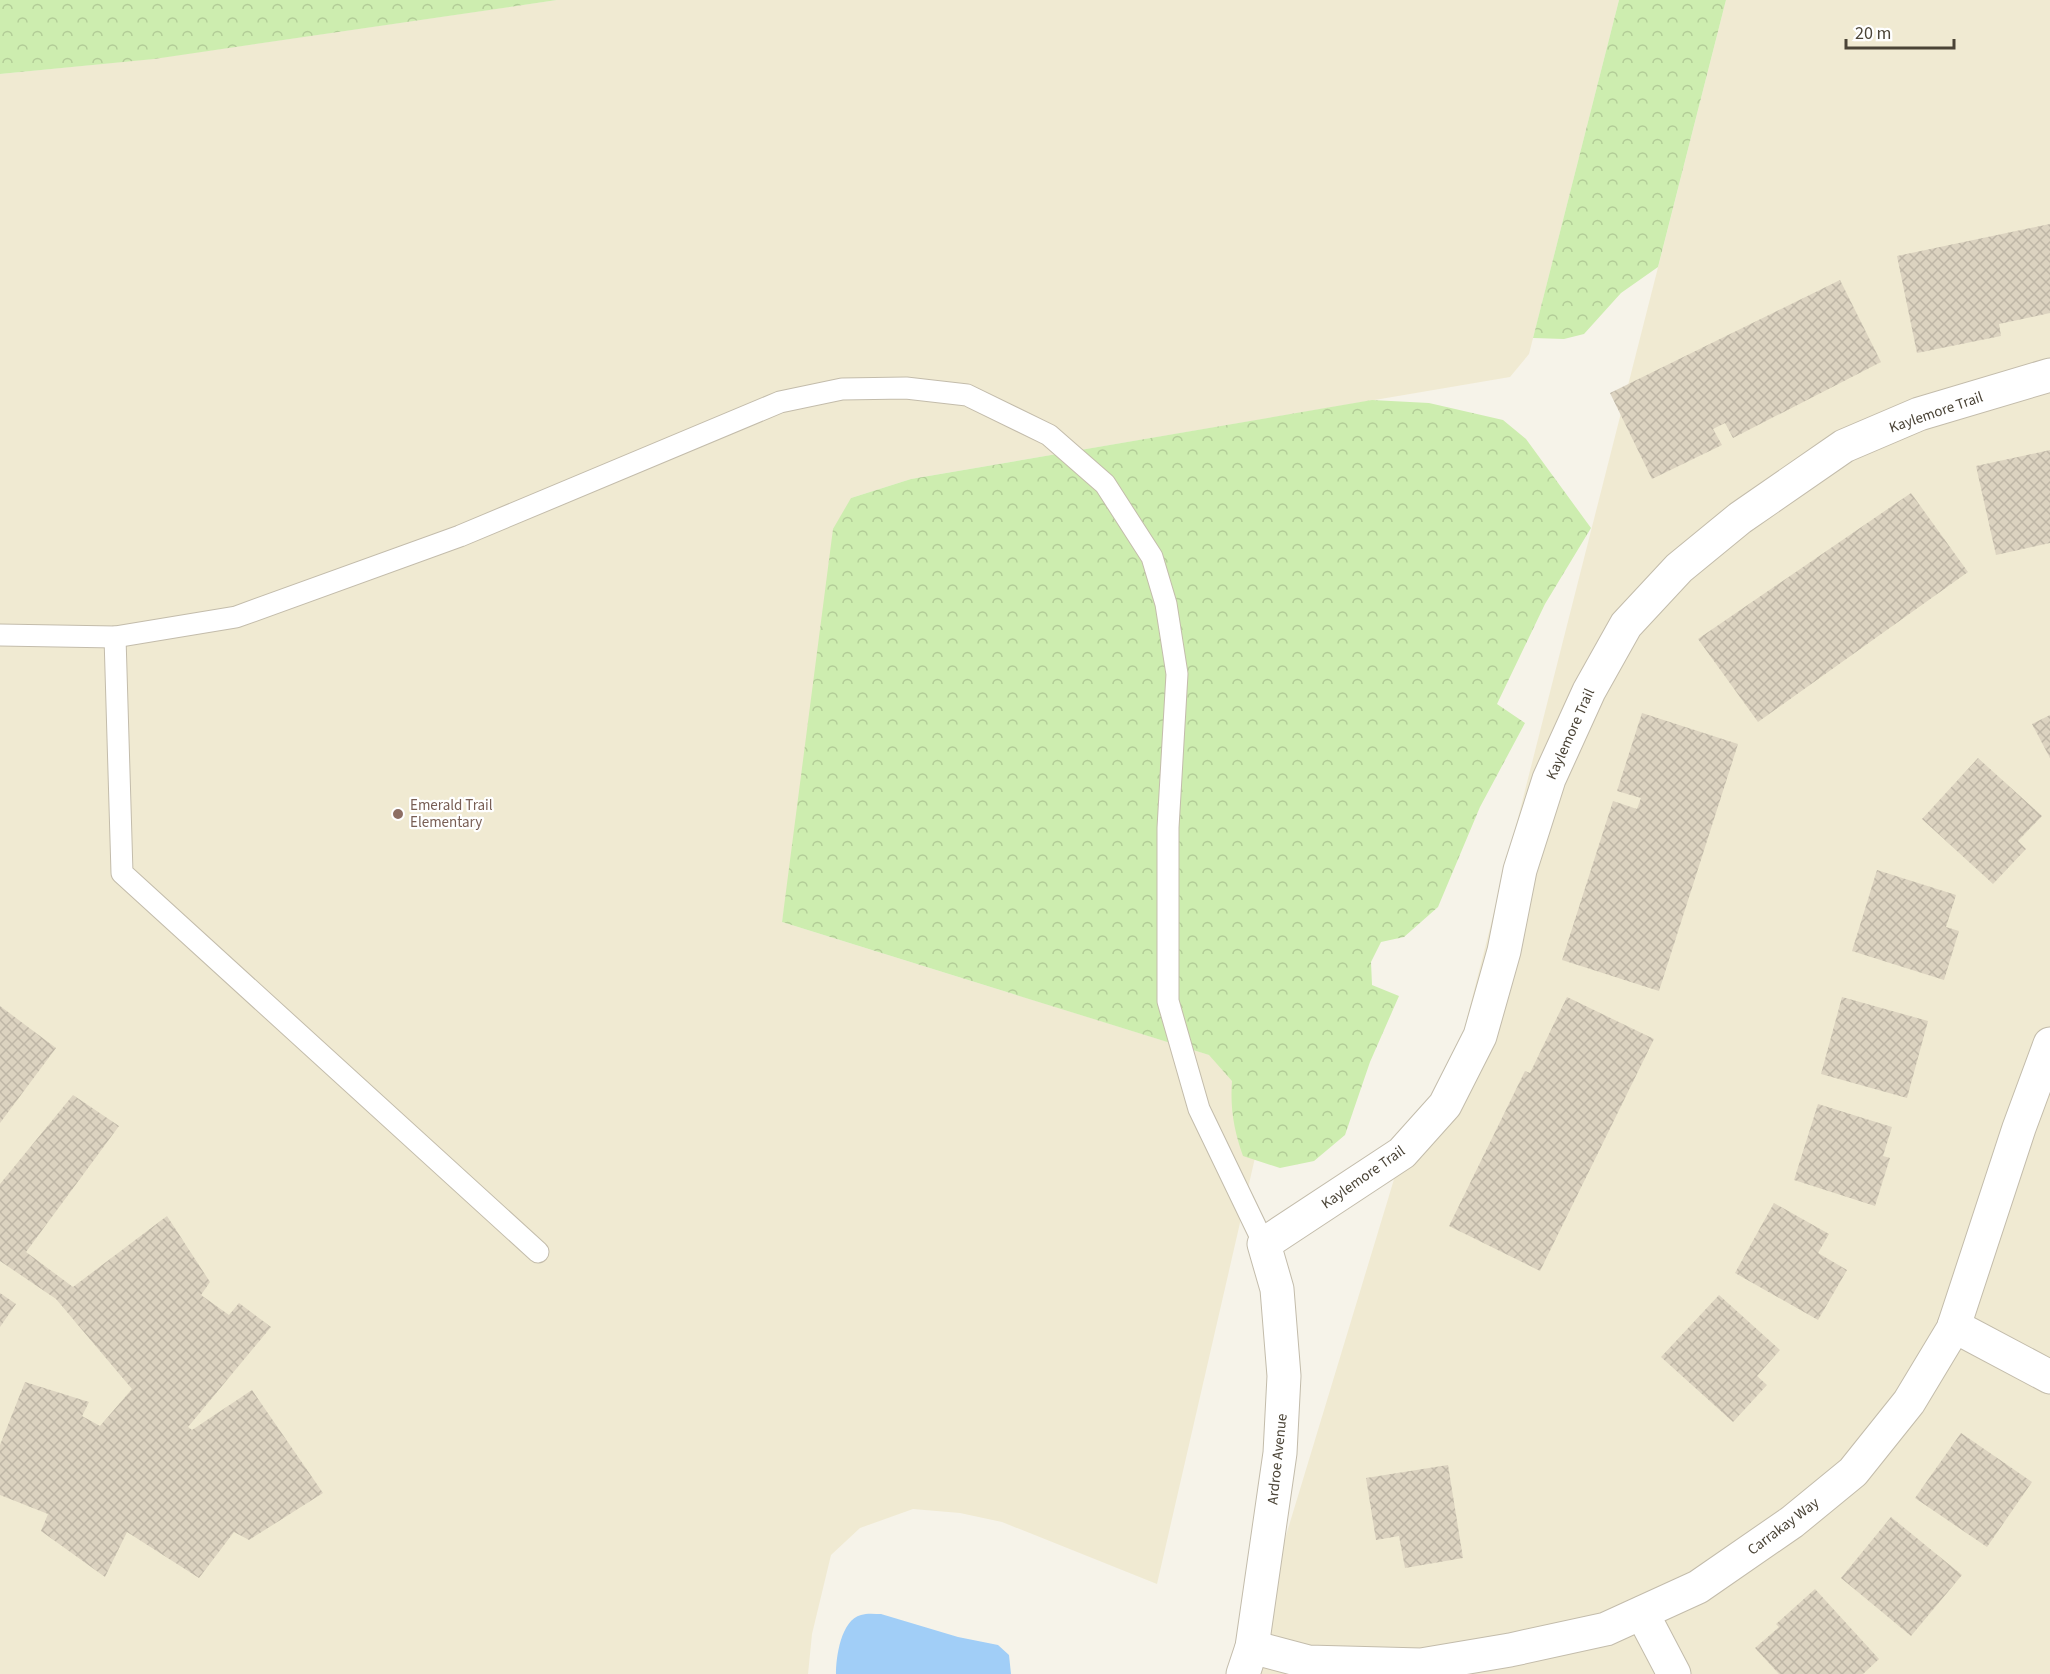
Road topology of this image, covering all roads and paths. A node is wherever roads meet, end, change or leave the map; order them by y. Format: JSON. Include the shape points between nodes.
{"nodes":[{"id":1,"x":2050,"y":375,"type":"edge"},
{"id":2,"x":0,"y":635,"type":"edge"},
{"id":3,"x":116,"y":638,"type":"junction"},
{"id":4,"x":2050,"y":1044,"type":"edge"},
{"id":5,"x":1264,"y":1244,"type":"junction"},
{"id":6,"x":538,"y":1252,"type":"dead end"},
{"id":7,"x":1954,"y":1326,"type":"junction"},
{"id":8,"x":2050,"y":1377,"type":"edge"},
{"id":9,"x":1642,"y":1613,"type":"junction"},
{"id":10,"x":1248,"y":1660,"type":"edge"},
{"id":11,"x":1674,"y":1674,"type":"edge"}],
"edges":[{"from":1,"to":5,"type":"street","name":"Kaylemore Trail","via":[[1919,414],[1844,446],[1740,518],[1679,568],[1626,625],[1589,690],[1549,779],[1520,870],[1504,951],[1480,1036],[1445,1106],[1402,1152]]},
{"from":2,"to":3,"type":"lane"},
{"from":3,"to":5,"type":"lane","via":[[236,617],[460,536],[780,402],[842,389],[906,388],[967,395],[1049,435],[1104,484],[1152,556],[1166,604],[1177,674],[1168,828],[1168,1001],[1199,1109]]},
{"from":3,"to":6,"type":"lane","via":[[122,873]]},
{"from":4,"to":7,"type":"street","name":"Carrakay Way"},
{"from":5,"to":10,"type":"street","name":"Ardroe Avenue","via":[[1277,1289],[1284,1376],[1280,1453]]},
{"from":7,"to":8,"type":"street"},
{"from":7,"to":9,"type":"street","name":"Carrakay Way","via":[[1909,1402],[1852,1472],[1792,1522],[1698,1587]]},
{"from":9,"to":10,"type":"street","name":"Carrakay Way","via":[[1606,1629],[1421,1665]]},
{"from":9,"to":11,"type":"street"}]}
